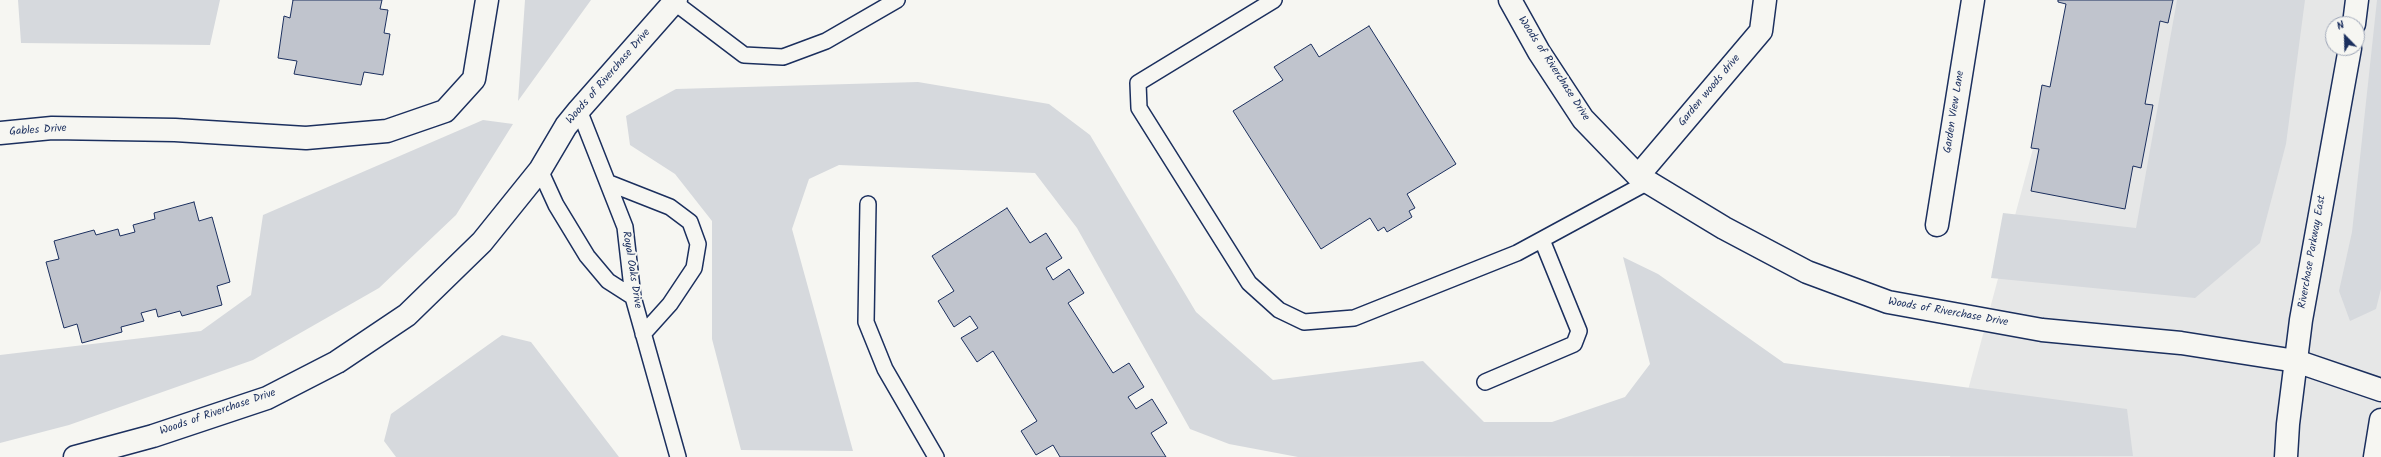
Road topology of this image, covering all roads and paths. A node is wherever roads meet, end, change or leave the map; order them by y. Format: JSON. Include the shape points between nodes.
{"nodes":[{"id":1,"x":487,"y":0,"type":"edge"},
{"id":2,"x":897,"y":0,"type":"edge"},
{"id":3,"x":1274,"y":0,"type":"edge"},
{"id":4,"x":1510,"y":0,"type":"edge"},
{"id":5,"x":1766,"y":0,"type":"edge"},
{"id":6,"x":1973,"y":0,"type":"edge"},
{"id":7,"x":2357,"y":0,"type":"edge"},
{"id":8,"x":675,"y":1,"type":"edge"},
{"id":9,"x":2355,"y":16,"type":"edge"},
{"id":10,"x":2349,"y":56,"type":"edge"},
{"id":11,"x":579,"y":110,"type":"junction"},
{"id":12,"x":0,"y":133,"type":"edge"},
{"id":13,"x":540,"y":170,"type":"junction"},
{"id":14,"x":1643,"y":179,"type":"junction"},
{"id":15,"x":609,"y":183,"type":"junction"},
{"id":16,"x":868,"y":204,"type":"dead end"},
{"id":17,"x":1937,"y":225,"type":"dead end"},
{"id":18,"x":1542,"y":240,"type":"junction"},
{"id":19,"x":633,"y":297,"type":"junction"},
{"id":20,"x":643,"y":334,"type":"junction"},
{"id":21,"x":2296,"y":361,"type":"junction"},
{"id":22,"x":1485,"y":382,"type":"dead end"},
{"id":23,"x":2381,"y":390,"type":"edge"},
{"id":24,"x":2381,"y":420,"type":"edge"},
{"id":25,"x":75,"y":457,"type":"edge"},
{"id":26,"x":678,"y":457,"type":"edge"},
{"id":27,"x":936,"y":457,"type":"edge"},
{"id":28,"x":2286,"y":457,"type":"edge"},
{"id":29,"x":2375,"y":457,"type":"edge"}],
"edges":[{"from":1,"to":12,"type":"street","name":"Gables Drive","via":[[474,79],[445,111],[388,131],[306,138],[175,130],[52,128]]},
{"from":2,"to":8,"type":"lane","via":[[826,41],[783,57],[744,55]]},
{"from":3,"to":18,"type":"lane","via":[[1138,83],[1139,108],[1248,284],[1279,310],[1304,322],[1354,318],[1517,253]]},
{"from":4,"to":14,"type":"street","name":"Woods of Riverchase Drive","via":[[1583,119]]},
{"from":5,"to":14,"type":"street","name":"Garden woods drive","via":[[1761,31]]},
{"from":6,"to":17,"type":"street","name":"Garden View Lane"},
{"from":7,"to":9,"type":"street"},
{"from":8,"to":11,"type":"street","name":"Woods of Riverchase Drive"},
{"from":10,"to":21,"type":"street","name":"Riverchase Parkway East","via":[[2302,312]]},
{"from":11,"to":13,"type":"street","name":"Woods of Riverchase Drive","via":[[566,126]]},
{"from":11,"to":15,"type":"lane","name":"Royal Oaks Drive"},
{"from":13,"to":19,"type":"lane","via":[[556,205],[587,256],[608,281]]},
{"from":13,"to":25,"type":"street","name":"Woods of Riverchase Drive","via":[[482,242],[443,282],[406,315],[337,362],[266,398],[153,436]]},
{"from":14,"to":18,"type":"lane"},
{"from":14,"to":21,"type":"street","name":"Woods of Riverchase Drive","via":[[1724,228],[1807,272],[1888,302],[2042,330],[2181,343]]},
{"from":15,"to":19,"type":"lane","name":"Royal Oaks Drive","via":[[625,227]]},
{"from":15,"to":20,"type":"lane","via":[[670,208],[690,222],[698,244],[694,268],[670,304]]},
{"from":16,"to":27,"type":"lane","via":[[866,322],[885,368]]},
{"from":18,"to":22,"type":"lane","via":[[1579,331],[1574,344]]},
{"from":19,"to":20,"type":"lane","name":"Royal Oaks Drive"},
{"from":20,"to":26,"type":"lane","name":"Royal Oaks Drive"},
{"from":21,"to":23,"type":"street","name":"Woods of Riverchase Drive"},
{"from":21,"to":28,"type":"street","name":"Riverchase Parkway East"},
{"from":24,"to":29,"type":"street"}]}
